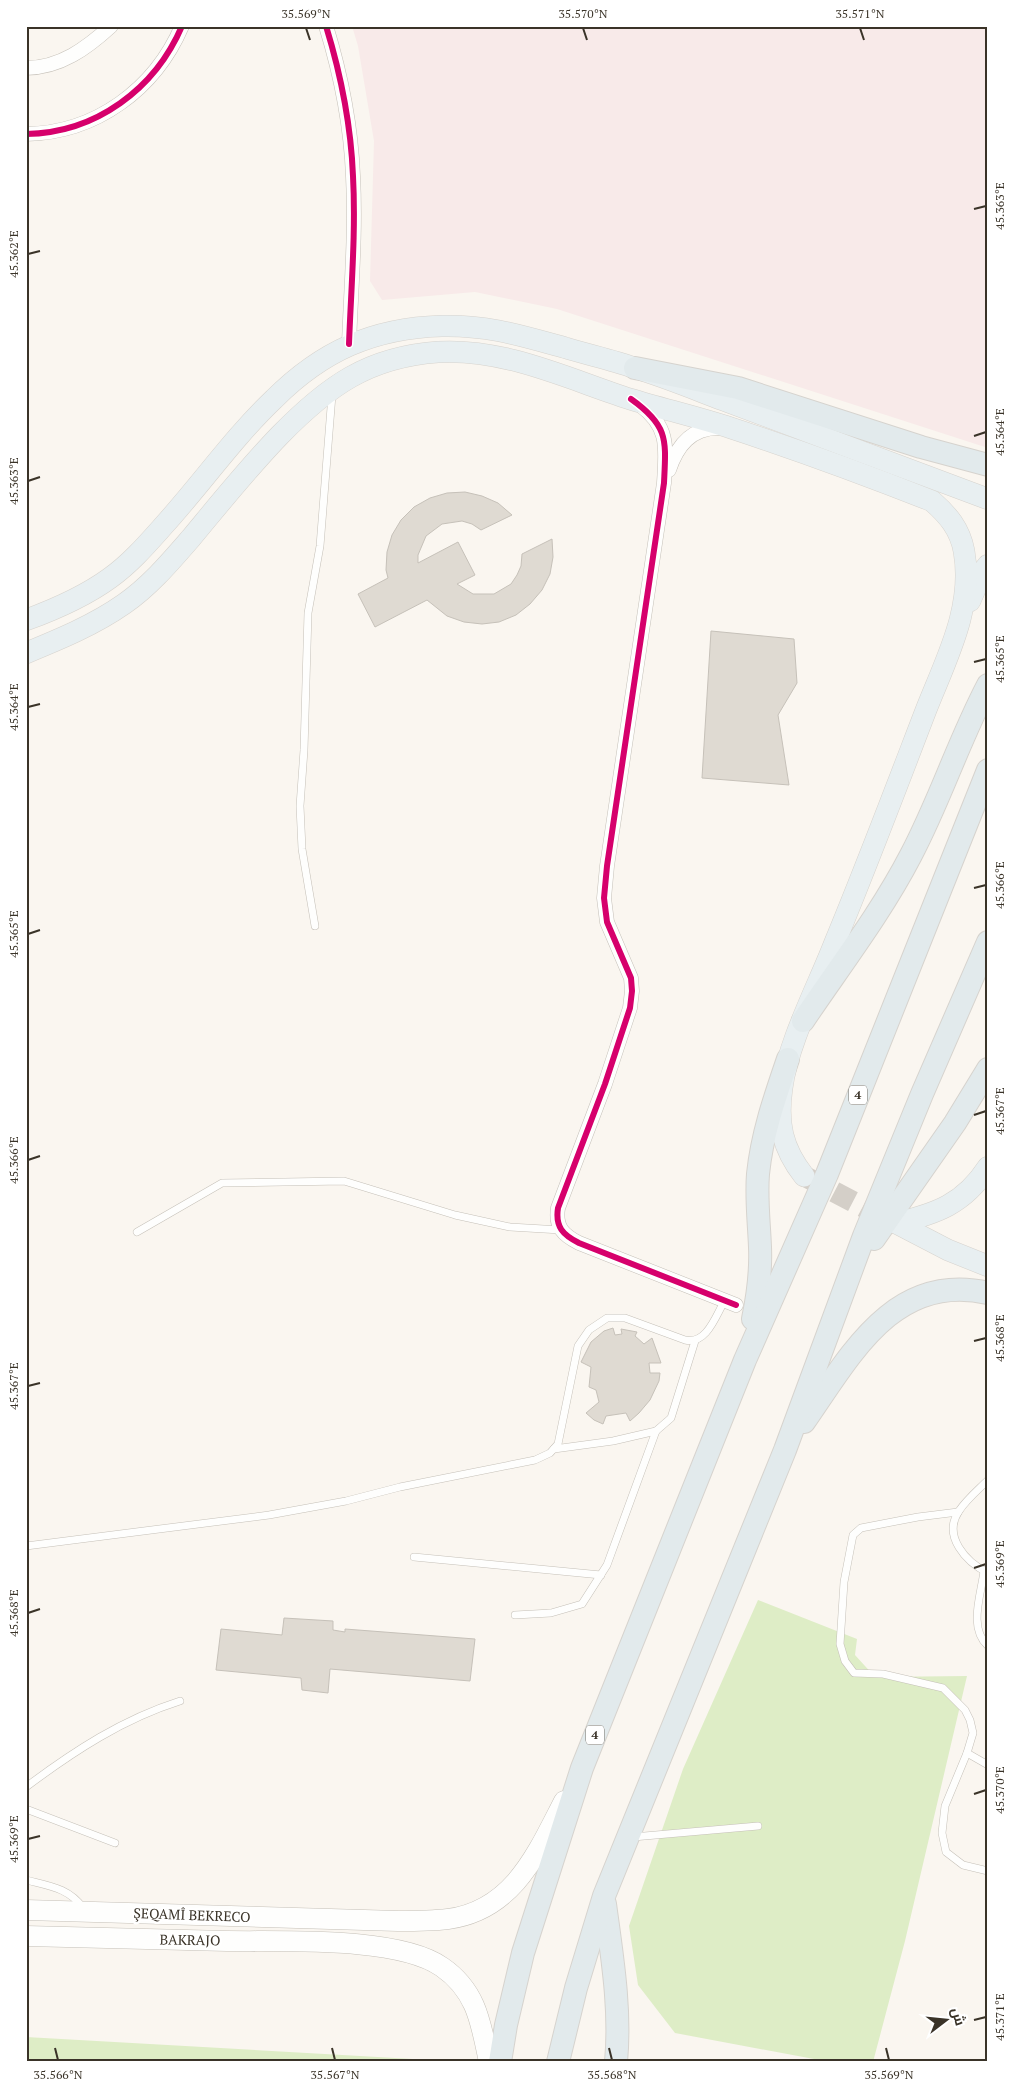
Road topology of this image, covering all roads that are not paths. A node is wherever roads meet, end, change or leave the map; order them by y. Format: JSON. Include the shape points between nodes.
{"nodes":[{"id":1,"x":111,"y":26,"type":"edge"},
{"id":2,"x":182,"y":26,"type":"edge"},
{"id":3,"x":326,"y":26,"type":"edge"},
{"id":4,"x":26,"y":68,"type":"edge"},
{"id":5,"x":26,"y":134,"type":"edge"},
{"id":6,"x":349,"y":344,"type":"junction"},
{"id":7,"x":635,"y":368,"type":"junction"},
{"id":8,"x":350,"y":376,"type":"junction"},
{"id":9,"x":333,"y":388,"type":"junction"},
{"id":10,"x":631,"y":399,"type":"junction"},
{"id":11,"x":731,"y":428,"type":"junction"},
{"id":12,"x":988,"y":465,"type":"edge"},
{"id":13,"x":664,"y":483,"type":"junction"},
{"id":14,"x":988,"y":499,"type":"edge"},
{"id":15,"x":988,"y":565,"type":"edge"},
{"id":16,"x":26,"y":620,"type":"edge"},
{"id":17,"x":961,"y":621,"type":"junction"},
{"id":18,"x":26,"y":652,"type":"edge"},
{"id":19,"x":988,"y":685,"type":"edge"},
{"id":20,"x":988,"y":770,"type":"edge"},
{"id":21,"x":315,"y":926,"type":"dead end"},
{"id":22,"x":988,"y":942,"type":"edge"},
{"id":23,"x":803,"y":1021,"type":"junction"},
{"id":24,"x":788,"y":1060,"type":"junction"},
{"id":25,"x":988,"y":1069,"type":"edge"},
{"id":26,"x":988,"y":1167,"type":"edge"},
{"id":27,"x":804,"y":1176,"type":"tunnel mouth"},
{"id":28,"x":561,"y":1230,"type":"junction"},
{"id":29,"x":137,"y":1232,"type":"dead end"},
{"id":30,"x":988,"y":1266,"type":"edge"},
{"id":31,"x":852,"y":1273,"type":"junction"},
{"id":32,"x":988,"y":1293,"type":"edge"},
{"id":33,"x":730,"y":1302,"type":"joint"},
{"id":34,"x":695,"y":1341,"type":"junction"},
{"id":35,"x":744,"y":1360,"type":"junction"},
{"id":36,"x":656,"y":1432,"type":"junction"},
{"id":37,"x":554,"y":1449,"type":"junction"},
{"id":38,"x":785,"y":1450,"type":"junction"},
{"id":39,"x":988,"y":1480,"type":"edge"},
{"id":40,"x":958,"y":1512,"type":"junction"},
{"id":41,"x":26,"y":1546,"type":"edge"},
{"id":42,"x":414,"y":1558,"type":"dead end"},
{"id":43,"x":986,"y":1572,"type":"edge"},
{"id":44,"x":601,"y":1575,"type":"junction"},
{"id":45,"x":515,"y":1615,"type":"dead end"},
{"id":46,"x":988,"y":1646,"type":"edge"},
{"id":47,"x":180,"y":1701,"type":"dead end"},
{"id":48,"x":967,"y":1753,"type":"junction"},
{"id":49,"x":988,"y":1765,"type":"edge"},
{"id":50,"x":582,"y":1768,"type":"junction"},
{"id":51,"x":26,"y":1787,"type":"edge"},
{"id":52,"x":26,"y":1809,"type":"edge"},
{"id":53,"x":758,"y":1826,"type":"dead end"},
{"id":54,"x":628,"y":1837,"type":"junction"},
{"id":55,"x":115,"y":1843,"type":"dead end"},
{"id":56,"x":988,"y":1871,"type":"edge"},
{"id":57,"x":26,"y":1880,"type":"edge"},
{"id":58,"x":604,"y":1896,"type":"junction"},
{"id":59,"x":26,"y":1910,"type":"edge"},
{"id":60,"x":86,"y":1912,"type":"junction"},
{"id":61,"x":358,"y":1920,"type":"junction"},
{"id":62,"x":26,"y":1936,"type":"edge"},
{"id":63,"x":355,"y":1945,"type":"junction"},
{"id":64,"x":489,"y":2062,"type":"edge"},
{"id":65,"x":500,"y":2062,"type":"edge"},
{"id":66,"x":558,"y":2062,"type":"edge"},
{"id":67,"x":616,"y":2062,"type":"edge"}],
"edges":[{"from":1,"to":4,"type":"street","via":[[90,46],[63,61]]},
{"from":2,"to":5,"type":"street","via":[[164,62],[118,106],[79,125]]},
{"from":3,"to":6,"type":"street","via":[[350,134],[353,177]]},
{"from":6,"to":7,"type":"main road","via":[[439,326],[473,327],[515,333]]},
{"from":6,"to":8,"type":"main road"},
{"from":6,"to":16,"type":"main road","via":[[315,363],[274,398],[126,565],[83,595]]},
{"from":7,"to":12,"type":"highway","via":[[738,388],[921,447]]},
{"from":7,"to":14,"type":"main road"},
{"from":8,"to":9,"type":"main road"},
{"from":8,"to":10,"type":"main road","via":[[384,362],[438,352],[462,352],[538,367]]},
{"from":9,"to":18,"type":"main road","via":[[313,402],[278,437],[144,588],[124,604],[71,635]]},
{"from":9,"to":21,"type":"lane","via":[[320,546],[308,614],[300,806],[302,848]]},
{"from":10,"to":11,"type":"main road"},
{"from":10,"to":13,"type":"street","via":[[654,417],[664,435]]},
{"from":11,"to":13,"type":"street","via":[[709,428],[692,434],[675,453]]},
{"from":11,"to":17,"type":"main road","via":[[932,501],[949,517],[964,549],[966,571]]},
{"from":13,"to":28,"type":"street","via":[[604,898],[612,937],[631,978],[630,1008],[558,1208]]},
{"from":15,"to":17,"type":"main road"},
{"from":17,"to":23,"type":"main road","via":[[880,833]]},
{"from":19,"to":23,"type":"highway","via":[[907,862]]},
{"from":20,"to":35,"type":"highway","number":"4","via":[[827,1174]]},
{"from":22,"to":31,"type":"highway","via":[[922,1094]]},
{"from":23,"to":24,"type":"main road"},
{"from":24,"to":27,"type":"main road","via":[[781,1104],[782,1133],[789,1156]]},
{"from":24,"to":35,"type":"highway","via":[[761,1150],[757,1203],[759,1284]]},
{"from":25,"to":31,"type":"highway"},
{"from":26,"to":30,"type":"main road","via":[[961,1198],[942,1210],[896,1223]]},
{"from":28,"to":29,"type":"lane","via":[[510,1227],[455,1216],[344,1181],[222,1183]]},
{"from":28,"to":33,"type":"street","via":[[580,1243]]},
{"from":31,"to":38,"type":"highway"},
{"from":32,"to":38,"type":"highway","via":[[952,1290],[931,1293],[892,1312],[859,1344]]},
{"from":33,"to":34,"type":"lane","via":[[704,1335]]},
{"from":34,"to":36,"type":"lane","via":[[671,1418]]},
{"from":34,"to":37,"type":"lane","via":[[625,1318],[608,1318],[589,1330],[578,1346],[560,1438]]},
{"from":35,"to":50,"type":"highway","number":"4"},
{"from":36,"to":37,"type":"lane"},
{"from":36,"to":44,"type":"lane"},
{"from":37,"to":41,"type":"lane","via":[[535,1460],[346,1501],[269,1515]]},
{"from":38,"to":54,"type":"highway"},
{"from":39,"to":40,"type":"lane"},
{"from":40,"to":43,"type":"lane","via":[[953,1528],[954,1540],[960,1552]]},
{"from":40,"to":48,"type":"lane","via":[[861,1528],[853,1535],[844,1582],[840,1644],[845,1661],[854,1673],[883,1674],[944,1688],[970,1720],[973,1733]]},
{"from":42,"to":44,"type":"lane"},
{"from":43,"to":46,"type":"lane","via":[[976,1620],[980,1639]]},
{"from":44,"to":45,"type":"lane","via":[[582,1604],[551,1613]]},
{"from":47,"to":51,"type":"lane","via":[[126,1722],[81,1748]]},
{"from":48,"to":49,"type":"lane"},
{"from":48,"to":56,"type":"lane","via":[[945,1806],[942,1832],[946,1852],[963,1865]]},
{"from":50,"to":61,"type":"main road","name":"ŞEQAMÎ BEKRECO","via":[[536,1856],[507,1892],[472,1912],[450,1919]]},
{"from":50,"to":65,"type":"highway","number":"4","via":[[523,1953]]},
{"from":52,"to":55,"type":"lane"},
{"from":53,"to":54,"type":"lane"},
{"from":54,"to":58,"type":"highway"},
{"from":57,"to":60,"type":"lane","via":[[62,1888]]},
{"from":58,"to":66,"type":"highway"},
{"from":58,"to":67,"type":"highway","via":[[617,1998]]},
{"from":59,"to":60,"type":"main road","name":"ŞEQAMÎ BEKRECO"},
{"from":60,"to":61,"type":"main road","name":"ŞEQAMÎ BEKRECO"},
{"from":61,"to":63,"type":"main road"},
{"from":62,"to":63,"type":"main road","name":"BAKRAJO"},
{"from":63,"to":64,"type":"main road","name":"BAKRAJO","via":[[416,1953],[452,1975],[478,2011]]}]}
